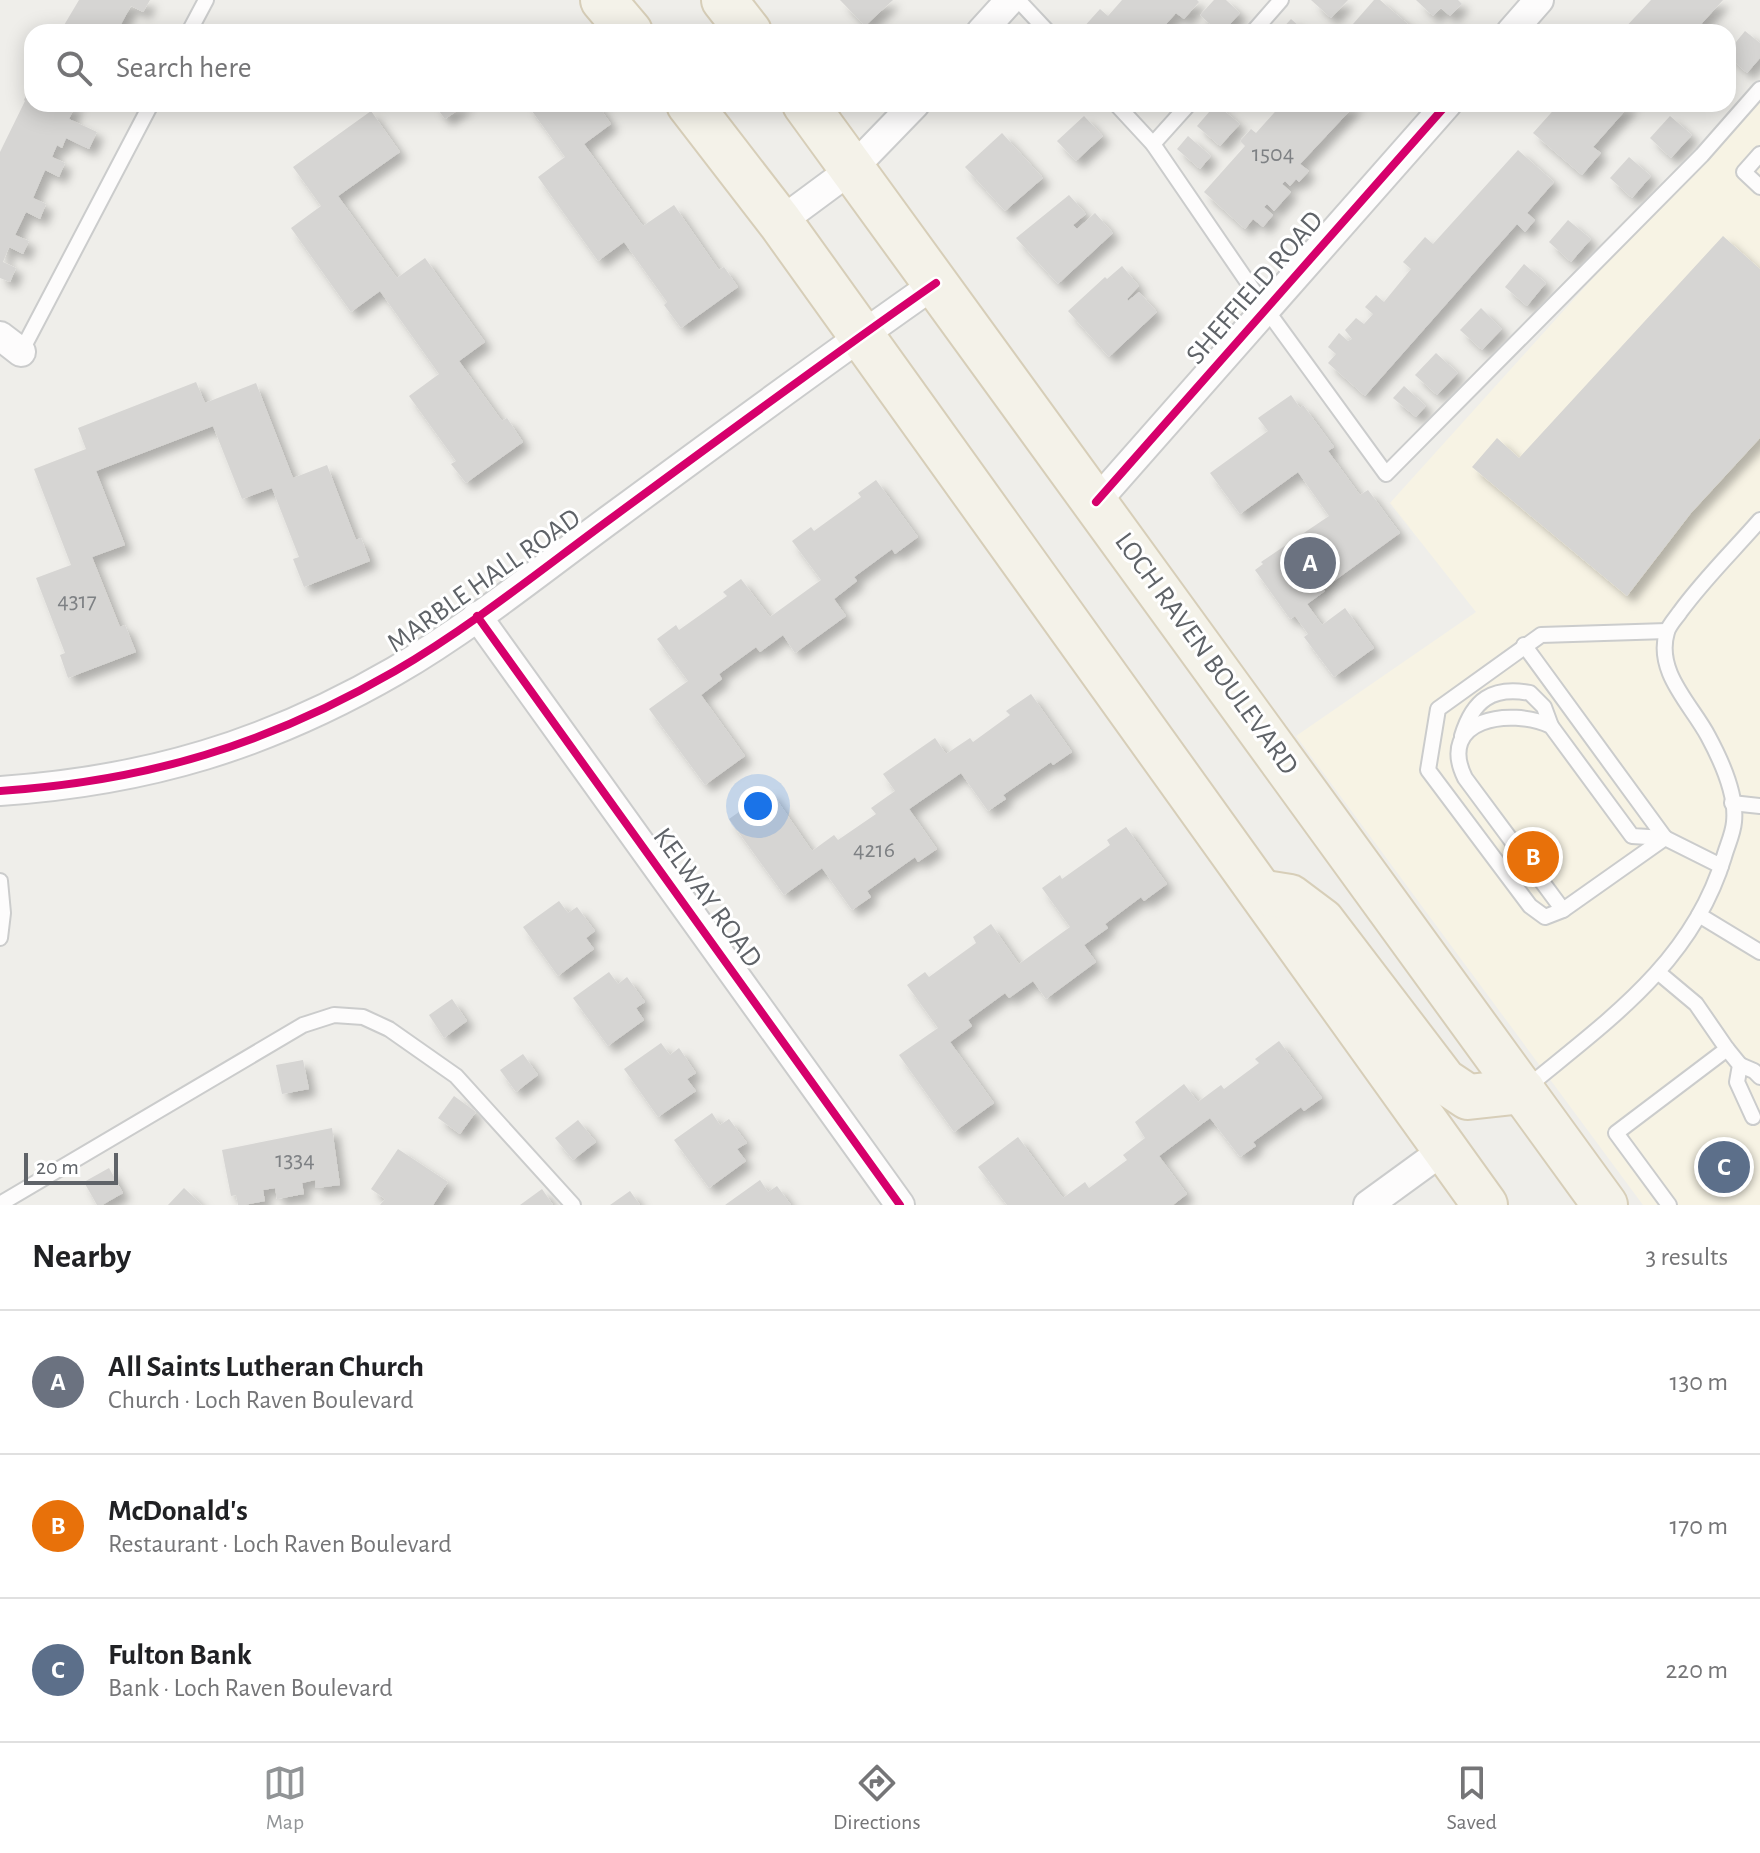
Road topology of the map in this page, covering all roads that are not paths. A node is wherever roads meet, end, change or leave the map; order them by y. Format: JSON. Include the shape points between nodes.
{"nodes":[{"id":1,"x":206,"y":0,"type":"edge"},
{"id":2,"x":603,"y":0,"type":"edge"},
{"id":3,"x":724,"y":0,"type":"edge"},
{"id":4,"x":1010,"y":0,"type":"edge"},
{"id":5,"x":1018,"y":0,"type":"edge"},
{"id":6,"x":1281,"y":0,"type":"edge"},
{"id":7,"x":1539,"y":0,"type":"edge"},
{"id":8,"x":193,"y":24,"type":"edge"},
{"id":9,"x":623,"y":24,"type":"edge"},
{"id":10,"x":743,"y":24,"type":"edge"},
{"id":11,"x":988,"y":24,"type":"edge"},
{"id":12,"x":1040,"y":24,"type":"edge"},
{"id":13,"x":1260,"y":24,"type":"edge"},
{"id":14,"x":1518,"y":24,"type":"edge"},
{"id":15,"x":1760,"y":89,"type":"edge"},
{"id":16,"x":146,"y":112,"type":"edge"},
{"id":17,"x":695,"y":112,"type":"edge"},
{"id":18,"x":811,"y":112,"type":"edge"},
{"id":19,"x":907,"y":112,"type":"edge"},
{"id":20,"x":1123,"y":112,"type":"edge"},
{"id":21,"x":1182,"y":112,"type":"edge"},
{"id":22,"x":1440,"y":112,"type":"edge"},
{"id":23,"x":1153,"y":144,"type":"junction"},
{"id":24,"x":1760,"y":154,"type":"edge"},
{"id":25,"x":853,"y":168,"type":"junction"},
{"id":26,"x":1760,"y":187,"type":"edge"},
{"id":27,"x":780,"y":222,"type":"junction"},
{"id":28,"x":936,"y":283,"type":"junction"},
{"id":29,"x":1266,"y":309,"type":"junction"},
{"id":30,"x":862,"y":335,"type":"junction"},
{"id":31,"x":11,"y":344,"type":"edge"},
{"id":32,"x":1096,"y":502,"type":"junction"},
{"id":33,"x":1758,"y":527,"type":"edge"},
{"id":34,"x":477,"y":616,"type":"junction"},
{"id":35,"x":1667,"y":631,"type":"junction"},
{"id":36,"x":1524,"y":645,"type":"junction"},
{"id":37,"x":1551,"y":726,"type":"junction"},
{"id":38,"x":1459,"y":746,"type":"junction"},
{"id":39,"x":0,"y":791,"type":"edge"},
{"id":40,"x":1732,"y":803,"type":"junction"},
{"id":41,"x":1760,"y":806,"type":"edge"},
{"id":42,"x":1665,"y":838,"type":"junction"},
{"id":43,"x":1721,"y":866,"type":"junction"},
{"id":44,"x":0,"y":881,"type":"edge"},
{"id":45,"x":1263,"y":892,"type":"junction"},
{"id":46,"x":1563,"y":910,"type":"junction"},
{"id":47,"x":1699,"y":915,"type":"junction"},
{"id":48,"x":0,"y":938,"type":"edge"},
{"id":49,"x":1758,"y":946,"type":"edge"},
{"id":50,"x":1659,"y":973,"type":"junction"},
{"id":51,"x":1727,"y":1049,"type":"junction"},
{"id":52,"x":1740,"y":1065,"type":"junction"},
{"id":53,"x":1760,"y":1077,"type":"edge"},
{"id":54,"x":1523,"y":1091,"type":"junction"},
{"id":55,"x":1753,"y":1117,"type":"dead end"},
{"id":56,"x":1445,"y":1149,"type":"junction"},
{"id":57,"x":0,"y":1204,"type":"edge"},
{"id":58,"x":573,"y":1205,"type":"edge"},
{"id":59,"x":900,"y":1205,"type":"edge"},
{"id":60,"x":1368,"y":1205,"type":"edge"},
{"id":61,"x":1485,"y":1205,"type":"edge"},
{"id":62,"x":1605,"y":1205,"type":"edge"},
{"id":63,"x":1669,"y":1205,"type":"edge"}],
"edges":[{"from":1,"to":8,"type":"lane"},
{"from":2,"to":9,"type":"main road"},
{"from":3,"to":10,"type":"main road"},
{"from":4,"to":11,"type":"street"},
{"from":5,"to":12,"type":"lane"},
{"from":6,"to":13,"type":"lane"},
{"from":7,"to":14,"type":"street"},
{"from":15,"to":29,"type":"lane","via":[[1702,155],[1386,474]]},
{"from":16,"to":31,"type":"lane"},
{"from":17,"to":27,"type":"main road"},
{"from":18,"to":25,"type":"main road","name":"LOCH RAVEN BOULEVARD"},
{"from":19,"to":25,"type":"street"},
{"from":20,"to":23,"type":"lane"},
{"from":21,"to":23,"type":"lane"},
{"from":22,"to":29,"type":"street","name":"SHEFFIELD ROAD"},
{"from":23,"to":29,"type":"lane"},
{"from":24,"to":26,"type":"lane","via":[[1744,172]]},
{"from":25,"to":27,"type":"street"},
{"from":25,"to":28,"type":"main road","name":"LOCH RAVEN BOULEVARD"},
{"from":27,"to":30,"type":"main road"},
{"from":28,"to":30,"type":"street","name":"MARBLE HALL ROAD"},
{"from":28,"to":32,"type":"main road","name":"LOCH RAVEN BOULEVARD"},
{"from":29,"to":32,"type":"street","name":"SHEFFIELD ROAD"},
{"from":30,"to":34,"type":"street","name":"MARBLE HALL ROAD"},
{"from":30,"to":45,"type":"main road"},
{"from":32,"to":54,"type":"main road","name":"LOCH RAVEN BOULEVARD"},
{"from":33,"to":35,"type":"lane","via":[[1698,588]]},
{"from":34,"to":39,"type":"street","name":"MARBLE HALL ROAD","via":[[397,670],[335,703],[219,752],[116,778]]},
{"from":34,"to":59,"type":"street","name":"KELWAY ROAD"},
{"from":35,"to":36,"type":"lane","via":[[1541,635]]},
{"from":35,"to":40,"type":"lane","via":[[1666,662],[1678,692],[1708,736]]},
{"from":36,"to":42,"type":"lane"},
{"from":36,"to":46,"type":"lane","via":[[1438,709],[1428,770],[1530,906],[1545,917]]},
{"from":37,"to":38,"type":"lane","via":[[1512,716],[1484,720]]},
{"from":37,"to":38,"type":"lane","via":[[1544,707],[1530,693],[1500,692],[1480,701],[1468,716]]},
{"from":37,"to":42,"type":"lane","via":[[1632,836]]},
{"from":38,"to":46,"type":"lane","via":[[1465,778]]},
{"from":40,"to":41,"type":"lane"},
{"from":40,"to":43,"type":"lane","via":[[1734,822]]},
{"from":42,"to":43,"type":"lane"},
{"from":42,"to":46,"type":"lane"},
{"from":43,"to":47,"type":"lane"},
{"from":44,"to":48,"type":"lane"},
{"from":45,"to":54,"type":"main road","via":[[1290,897],[1322,921],[1444,1081],[1468,1097]]},
{"from":45,"to":56,"type":"main road"},
{"from":47,"to":49,"type":"lane"},
{"from":47,"to":50,"type":"lane"},
{"from":50,"to":51,"type":"lane","via":[[1696,1004]]},
{"from":50,"to":54,"type":"lane"},
{"from":51,"to":52,"type":"lane"},
{"from":51,"to":63,"type":"lane","via":[[1616,1133]]},
{"from":52,"to":53,"type":"lane"},
{"from":52,"to":55,"type":"lane","via":[[1737,1082]]},
{"from":54,"to":56,"type":"main road"},
{"from":54,"to":62,"type":"main road","name":"LOCH RAVEN BOULEVARD"},
{"from":56,"to":60,"type":"street"},
{"from":56,"to":61,"type":"main road"},
{"from":57,"to":58,"type":"lane","via":[[303,1025],[334,1015],[363,1017],[389,1029],[456,1076]]}]}
